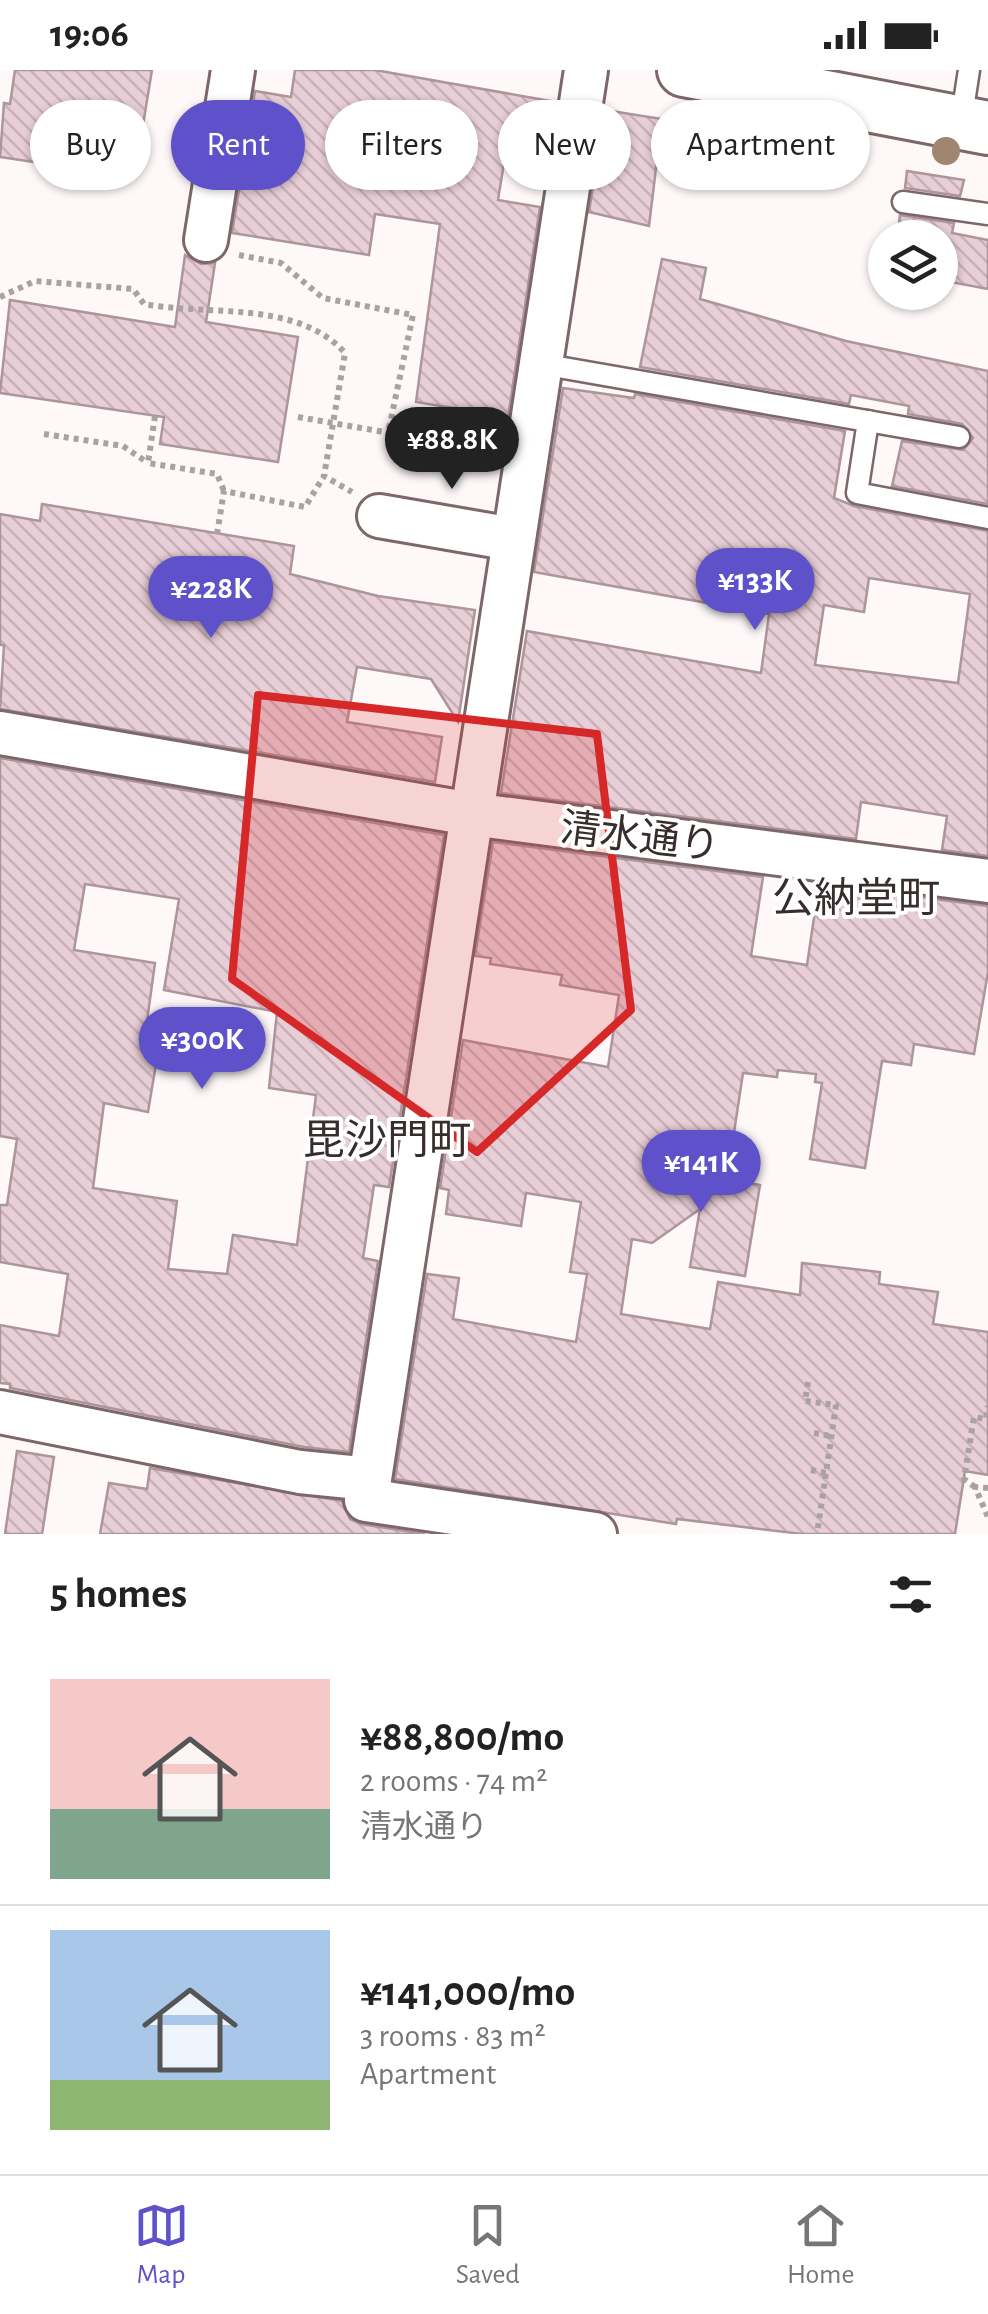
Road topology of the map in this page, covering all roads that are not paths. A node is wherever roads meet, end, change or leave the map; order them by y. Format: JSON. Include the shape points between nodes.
{"nodes":[{"id":1,"x":234,"y":70,"type":"edge"},
{"id":2,"x":586,"y":70,"type":"edge"},
{"id":3,"x":684,"y":70,"type":"edge"},
{"id":4,"x":969,"y":70,"type":"edge"},
{"id":5,"x":974,"y":126,"type":"edge"},
{"id":6,"x":903,"y":202,"type":"dead end"},
{"id":7,"x":988,"y":214,"type":"edge"},
{"id":8,"x":206,"y":240,"type":"road end"},
{"id":9,"x":541,"y":364,"type":"junction"},
{"id":10,"x":868,"y":421,"type":"junction"},
{"id":11,"x":959,"y":437,"type":"dead end"},
{"id":12,"x":379,"y":516,"type":"road end"},
{"id":13,"x":988,"y":518,"type":"edge"},
{"id":14,"x":513,"y":538,"type":"junction"},
{"id":15,"x":0,"y":733,"type":"edge"},
{"id":16,"x":471,"y":814,"type":"junction"},
{"id":17,"x":988,"y":881,"type":"edge"},
{"id":18,"x":0,"y":1412,"type":"edge"},
{"id":19,"x":365,"y":1504,"type":"edge"},
{"id":20,"x":596,"y":1534,"type":"edge"}],
"edges":[{"from":1,"to":8,"type":"street"},
{"from":2,"to":9,"type":"street"},
{"from":3,"to":5,"type":"street"},
{"from":4,"to":5,"type":"lane"},
{"from":6,"to":7,"type":"lane"},
{"from":9,"to":10,"type":"lane"},
{"from":9,"to":14,"type":"street"},
{"from":10,"to":11,"type":"lane"},
{"from":10,"to":13,"type":"lane","via":[[857,493]]},
{"from":12,"to":14,"type":"street"},
{"from":14,"to":16,"type":"street"},
{"from":15,"to":16,"type":"street","name":"清水通り"},
{"from":16,"to":17,"type":"street","name":"清水通り"},
{"from":16,"to":19,"type":"street"},
{"from":18,"to":19,"type":"street","via":[[300,1472]]},
{"from":19,"to":20,"type":"street"}]}
